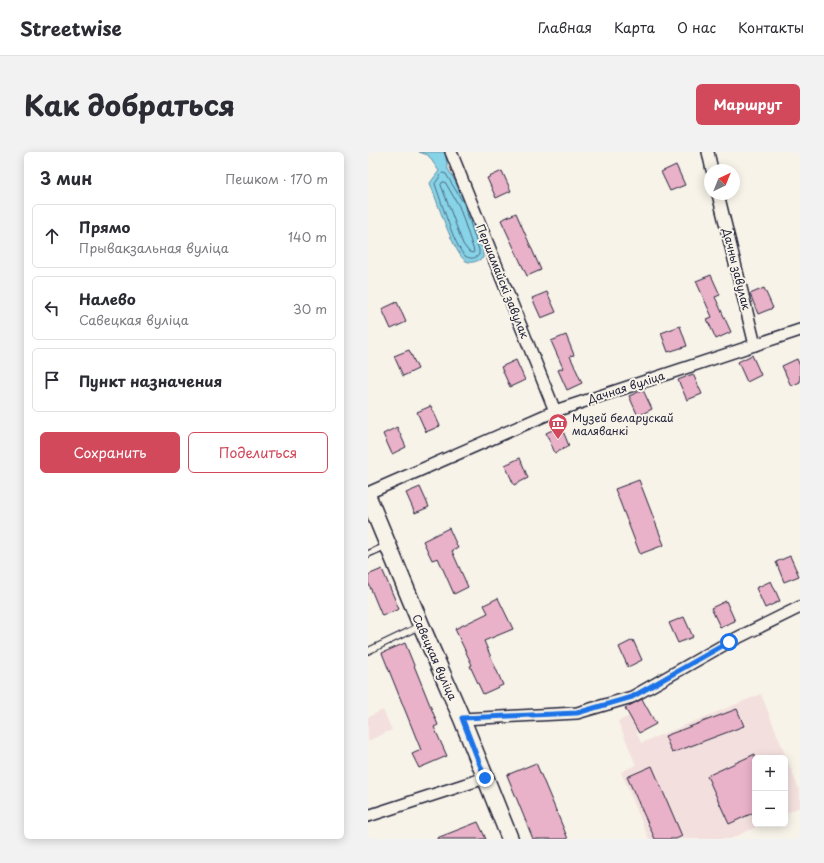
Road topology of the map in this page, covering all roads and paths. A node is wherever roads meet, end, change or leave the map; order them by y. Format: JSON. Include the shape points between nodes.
{"nodes":[{"id":1,"x":451,"y":152,"type":"edge"},
{"id":2,"x":708,"y":152,"type":"edge"},
{"id":3,"x":711,"y":164,"type":"edge"},
{"id":4,"x":719,"y":200,"type":"edge"},
{"id":5,"x":800,"y":330,"type":"edge"},
{"id":6,"x":755,"y":345,"type":"junction"},
{"id":7,"x":555,"y":411,"type":"junction"},
{"id":8,"x":368,"y":494,"type":"edge"},
{"id":9,"x":368,"y":497,"type":"edge"},
{"id":10,"x":388,"y":545,"type":"junction"},
{"id":11,"x":368,"y":554,"type":"edge"},
{"id":12,"x":800,"y":606,"type":"edge"},
{"id":13,"x":421,"y":625,"type":"junction"},
{"id":14,"x":368,"y":651,"type":"edge"},
{"id":15,"x":462,"y":718,"type":"junction"},
{"id":16,"x":485,"y":778,"type":"junction"},
{"id":17,"x":368,"y":816,"type":"edge"},
{"id":18,"x":510,"y":839,"type":"edge"}],
"edges":[{"from":1,"to":7,"type":"street","name":"Першамайскі завулак"},
{"from":2,"to":3,"type":"street"},
{"from":4,"to":6,"type":"street","name":"Дачны завулак"},
{"from":5,"to":6,"type":"street","name":"Дачная вуліца"},
{"from":6,"to":7,"type":"street","name":"Дачная вуліца"},
{"from":7,"to":8,"type":"street","name":"Дачная вуліца"},
{"from":9,"to":10,"type":"main road","name":"Савецкая вуліца"},
{"from":10,"to":11,"type":"lane"},
{"from":10,"to":13,"type":"main road","name":"Савецкая вуліца"},
{"from":12,"to":15,"type":"street","via":[[729,642],[632,697],[577,713]]},
{"from":13,"to":14,"type":"lane"},
{"from":13,"to":15,"type":"main road","name":"Савецкая вуліца"},
{"from":15,"to":16,"type":"main road","name":"Савецкая вуліца"},
{"from":16,"to":17,"type":"street"},
{"from":16,"to":18,"type":"main road","name":"Савецкая вуліца"}]}
